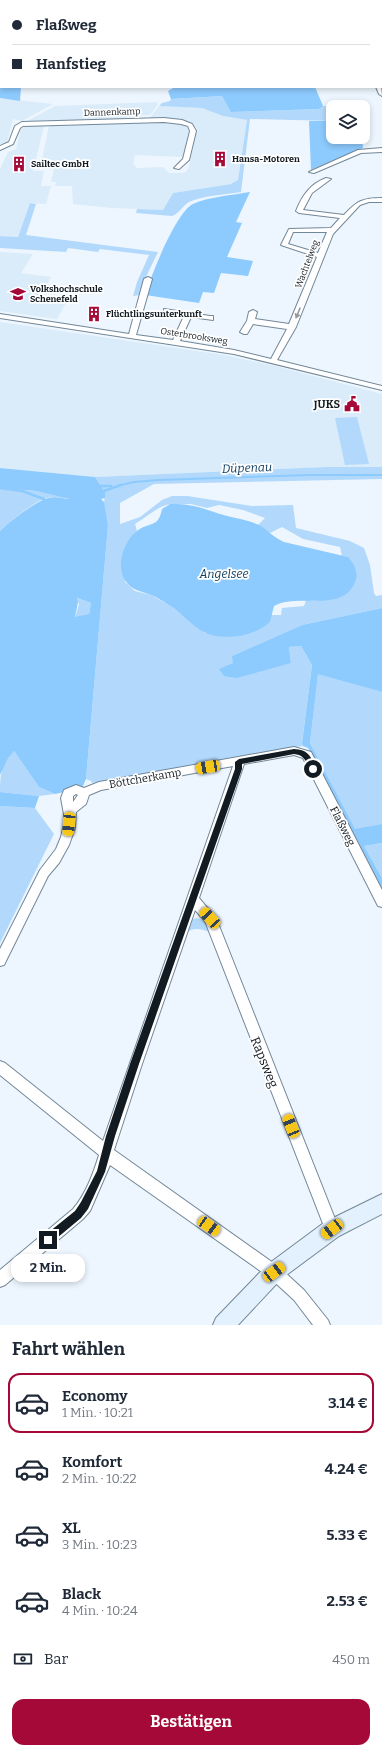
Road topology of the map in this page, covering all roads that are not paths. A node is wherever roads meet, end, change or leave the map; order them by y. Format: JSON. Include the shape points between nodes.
{"nodes":[{"id":1,"x":0,"y":148,"type":"edge"},
{"id":2,"x":382,"y":150,"type":"edge"},
{"id":3,"x":0,"y":154,"type":"edge"},
{"id":4,"x":177,"y":168,"type":"dead end"},
{"id":5,"x":312,"y":172,"type":"dead end"},
{"id":6,"x":328,"y":179,"type":"dead end"},
{"id":7,"x":382,"y":200,"type":"edge"},
{"id":8,"x":345,"y":217,"type":"junction"},
{"id":9,"x":332,"y":230,"type":"junction"},
{"id":10,"x":320,"y":256,"type":"junction"},
{"id":11,"x":148,"y":279,"type":"dead end"},
{"id":12,"x":167,"y":312,"type":"dead end"},
{"id":13,"x":253,"y":312,"type":"dead end"},
{"id":14,"x":188,"y":315,"type":"junction"},
{"id":15,"x":0,"y":316,"type":"edge"},
{"id":16,"x":210,"y":318,"type":"dead end"},
{"id":17,"x":251,"y":321,"type":"junction"},
{"id":18,"x":292,"y":327,"type":"junction"},
{"id":19,"x":244,"y":332,"type":"dead end"},
{"id":20,"x":132,"y":337,"type":"junction"},
{"id":21,"x":176,"y":343,"type":"junction"},
{"id":22,"x":273,"y":361,"type":"junction"},
{"id":23,"x":382,"y":388,"type":"edge"},
{"id":24,"x":301,"y":752,"type":"joint"},
{"id":25,"x":239,"y":762,"type":"junction"},
{"id":26,"x":84,"y":793,"type":"junction"},
{"id":27,"x":70,"y":810,"type":"junction"},
{"id":28,"x":192,"y":899,"type":"junction"},
{"id":29,"x":382,"y":902,"type":"edge"},
{"id":30,"x":0,"y":961,"type":"edge"},
{"id":31,"x":0,"y":1067,"type":"edge"},
{"id":32,"x":106,"y":1153,"type":"junction"},
{"id":33,"x":382,"y":1204,"type":"edge"},
{"id":34,"x":332,"y":1229,"type":"junction"},
{"id":35,"x":274,"y":1272,"type":"junction"},
{"id":36,"x":0,"y":1280,"type":"edge"},
{"id":37,"x":223,"y":1325,"type":"edge"},
{"id":38,"x":323,"y":1325,"type":"edge"}],
"edges":[{"from":1,"to":3,"type":"street"},
{"from":1,"to":4,"type":"street","name":"Dannenkamp","via":[[12,143],[17,126],[22,124],[177,121],[190,125],[193,131],[186,160]]},
{"from":2,"to":5,"type":"street","via":[[360,151]]},
{"from":6,"to":8,"type":"street","via":[[311,189],[299,211]]},
{"from":7,"to":8,"type":"street","name":"Wachtelweg","via":[[363,202]]},
{"from":8,"to":9,"type":"street","name":"Wachtelweg"},
{"from":9,"to":10,"type":"street","name":"Wachtelweg"},
{"from":9,"to":10,"type":"street","via":[[291,230],[284,245]]},
{"from":10,"to":18,"type":"street","name":"Wachtelweg","one_way":true},
{"from":11,"to":20,"type":"street"},
{"from":12,"to":14,"type":"street"},
{"from":13,"to":17,"type":"street"},
{"from":14,"to":16,"type":"street"},
{"from":14,"to":21,"type":"street"},
{"from":15,"to":20,"type":"street","name":"Osterbrooksweg"},
{"from":17,"to":18,"type":"street"},
{"from":17,"to":19,"type":"street"},
{"from":18,"to":22,"type":"street","name":"Wachtelweg"},
{"from":20,"to":21,"type":"street","name":"Osterbrooksweg"},
{"from":21,"to":22,"type":"street","name":"Osterbrooksweg"},
{"from":22,"to":23,"type":"street","name":"Osterbrooksweg"},
{"from":24,"to":25,"type":"street","name":"Böttcherkamp","via":[[294,751]]},
{"from":24,"to":29,"type":"street","name":"Flaßweg","via":[[307,756]]},
{"from":25,"to":26,"type":"street","name":"Böttcherkamp","via":[[99,786]]},
{"from":25,"to":28,"type":"street"},
{"from":26,"to":27,"type":"street","via":[[80,804]]},
{"from":26,"to":27,"type":"street","name":"Böttcherkamp","via":[[76,789],[68,793],[66,798]]},
{"from":27,"to":30,"type":"street","name":"Böttcherkamp","via":[[68,837],[54,862],[44,873]]},
{"from":28,"to":32,"type":"street"},
{"from":28,"to":34,"type":"street","name":"Rapsweg","via":[[210,918]]},
{"from":31,"to":32,"type":"street"},
{"from":32,"to":35,"type":"street"},
{"from":32,"to":36,"type":"street","via":[[101,1172],[78,1214]]},
{"from":33,"to":34,"type":"street"},
{"from":34,"to":35,"type":"street"},
{"from":35,"to":37,"type":"street"},
{"from":35,"to":38,"type":"street","via":[[299,1295]]}]}
